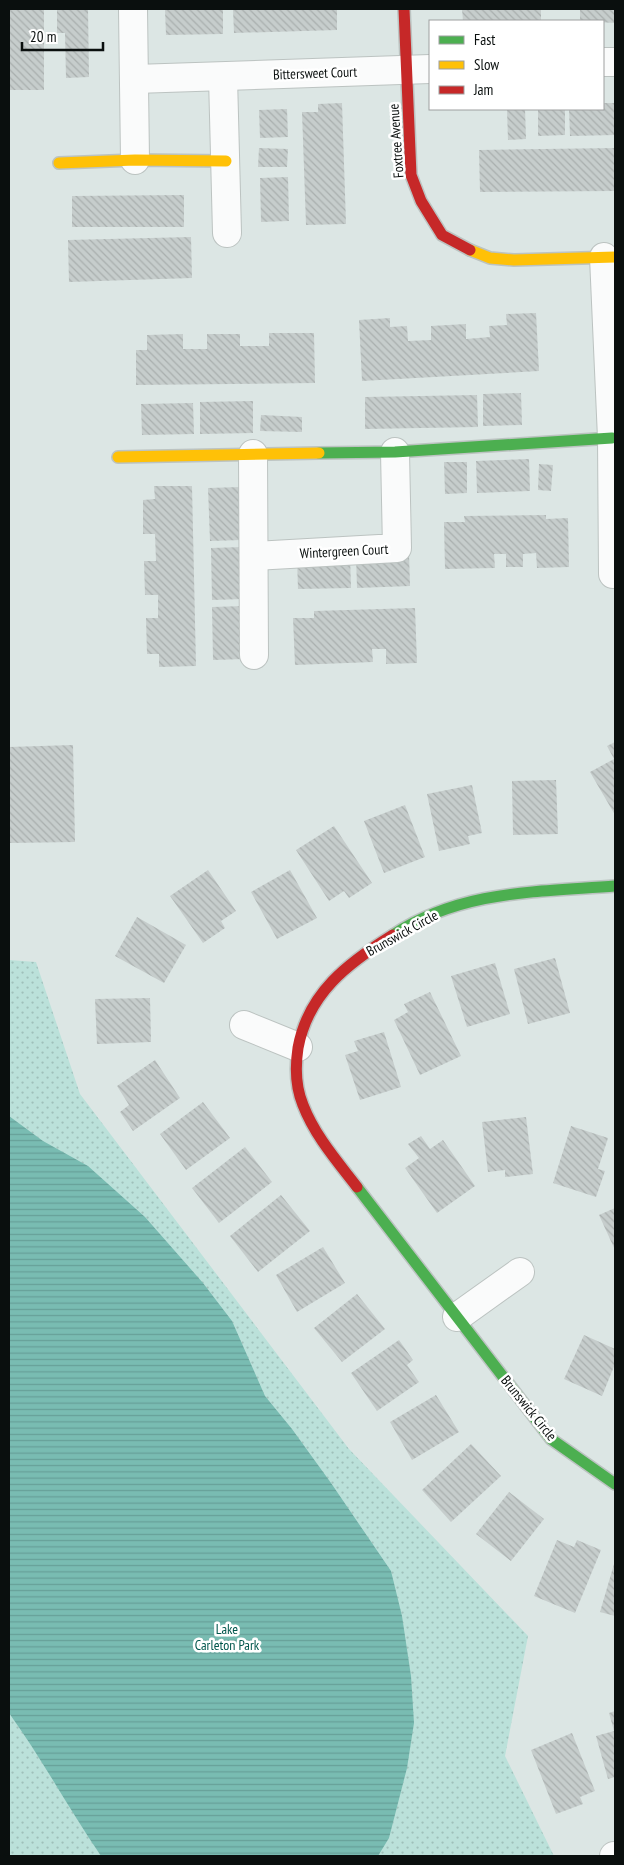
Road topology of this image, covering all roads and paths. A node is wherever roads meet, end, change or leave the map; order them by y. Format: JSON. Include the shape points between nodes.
{"nodes":[{"id":1,"x":133,"y":9,"type":"edge"},
{"id":2,"x":404,"y":9,"type":"edge"},
{"id":3,"x":419,"y":70,"type":"edge"},
{"id":4,"x":223,"y":77,"type":"junction"},
{"id":5,"x":135,"y":78,"type":"junction"},
{"id":6,"x":135,"y":160,"type":"junction"},
{"id":7,"x":226,"y":161,"type":"junction"},
{"id":8,"x":59,"y":163,"type":"dead end"},
{"id":9,"x":228,"y":233,"type":"dead end"},
{"id":10,"x":610,"y":257,"type":"edge"},
{"id":11,"x":612,"y":438,"type":"junction"},
{"id":12,"x":395,"y":452,"type":"junction"},
{"id":13,"x":253,"y":454,"type":"junction"},
{"id":14,"x":118,"y":457,"type":"dead end"},
{"id":15,"x":254,"y":556,"type":"junction"},
{"id":16,"x":613,"y":574,"type":"dead end"},
{"id":17,"x":254,"y":655,"type":"dead end"},
{"id":18,"x":615,"y":886,"type":"edge"},
{"id":19,"x":244,"y":1025,"type":"dead end"},
{"id":20,"x":298,"y":1047,"type":"junction"},
{"id":21,"x":520,"y":1272,"type":"dead end"},
{"id":22,"x":457,"y":1317,"type":"junction"},
{"id":23,"x":615,"y":1484,"type":"edge"}],
"edges":[{"from":1,"to":5,"type":"street"},
{"from":2,"to":3,"type":"street","name":"Foxtree Avenue"},
{"from":3,"to":4,"type":"street","name":"Bittersweet Court"},
{"from":3,"to":10,"type":"street","name":"Foxtree Avenue","via":[[412,175],[420,201],[442,235],[490,258]]},
{"from":4,"to":5,"type":"street","name":"Bittersweet Court"},
{"from":4,"to":7,"type":"street"},
{"from":5,"to":6,"type":"street"},
{"from":6,"to":7,"type":"street"},
{"from":6,"to":8,"type":"street"},
{"from":7,"to":9,"type":"street"},
{"from":10,"to":11,"type":"street"},
{"from":11,"to":12,"type":"street"},
{"from":11,"to":16,"type":"street"},
{"from":12,"to":13,"type":"street"},
{"from":12,"to":15,"type":"street","name":"Wintergreen Court","via":[[397,548]]},
{"from":13,"to":14,"type":"street"},
{"from":13,"to":15,"type":"street"},
{"from":15,"to":17,"type":"street"},
{"from":18,"to":20,"type":"street","name":"Brunswick Circle","via":[[493,896],[425,917],[358,958],[333,982],[311,1009]]},
{"from":19,"to":20,"type":"street"},
{"from":20,"to":22,"type":"street","name":"Brunswick Circle","via":[[296,1080],[303,1109],[323,1143]]},
{"from":21,"to":22,"type":"street"},
{"from":22,"to":23,"type":"street","name":"Brunswick Circle","via":[[551,1439]]}]}
